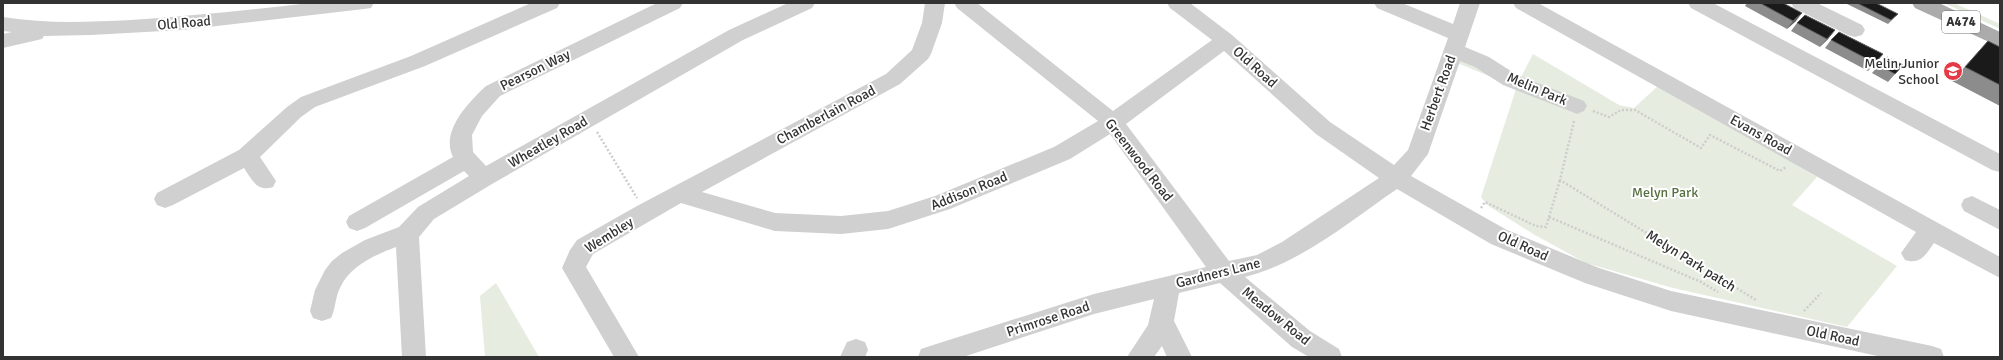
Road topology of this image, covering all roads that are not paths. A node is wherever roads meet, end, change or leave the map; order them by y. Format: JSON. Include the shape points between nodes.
{"nodes":[{"id":1,"x":364,"y":3,"type":"edge"},
{"id":2,"x":550,"y":3,"type":"edge"},
{"id":3,"x":673,"y":3,"type":"edge"},
{"id":4,"x":805,"y":3,"type":"edge"},
{"id":5,"x":936,"y":3,"type":"edge"},
{"id":6,"x":964,"y":3,"type":"edge"},
{"id":7,"x":1177,"y":3,"type":"edge"},
{"id":8,"x":1384,"y":3,"type":"edge"},
{"id":9,"x":1470,"y":3,"type":"edge"},
{"id":10,"x":1523,"y":3,"type":"edge"},
{"id":11,"x":1698,"y":3,"type":"edge"},
{"id":12,"x":1801,"y":3,"type":"edge"},
{"id":13,"x":1922,"y":3,"type":"edge"},
{"id":14,"x":3,"y":24,"type":"edge"},
{"id":15,"x":52,"y":30,"type":"junction"},
{"id":16,"x":1855,"y":30,"type":"dead end"},
{"id":17,"x":1225,"y":40,"type":"junction"},
{"id":18,"x":2000,"y":40,"type":"edge"},
{"id":19,"x":3,"y":41,"type":"edge"},
{"id":20,"x":1456,"y":42,"type":"junction"},
{"id":21,"x":1577,"y":106,"type":"road end"},
{"id":22,"x":1113,"y":122,"type":"junction"},
{"id":23,"x":247,"y":156,"type":"junction"},
{"id":24,"x":467,"y":159,"type":"junction"},
{"id":25,"x":2000,"y":164,"type":"edge"},
{"id":26,"x":484,"y":178,"type":"junction"},
{"id":27,"x":1396,"y":178,"type":"junction"},
{"id":28,"x":265,"y":181,"type":"dead end"},
{"id":29,"x":680,"y":194,"type":"junction"},
{"id":30,"x":165,"y":199,"type":"dead end"},
{"id":31,"x":1972,"y":205,"type":"dead end"},
{"id":32,"x":2000,"y":221,"type":"edge"},
{"id":33,"x":357,"y":222,"type":"dead end"},
{"id":34,"x":1931,"y":230,"type":"junction"},
{"id":35,"x":407,"y":234,"type":"junction"},
{"id":36,"x":1914,"y":253,"type":"dead end"},
{"id":37,"x":2000,"y":268,"type":"edge"},
{"id":38,"x":1223,"y":272,"type":"junction"},
{"id":39,"x":1167,"y":286,"type":"junction"},
{"id":40,"x":322,"y":311,"type":"dead end"},
{"id":41,"x":1162,"y":323,"type":"junction"},
{"id":42,"x":414,"y":357,"type":"edge"},
{"id":43,"x":627,"y":357,"type":"edge"},
{"id":44,"x":930,"y":357,"type":"edge"},
{"id":45,"x":1139,"y":357,"type":"edge"},
{"id":46,"x":1180,"y":357,"type":"edge"},
{"id":47,"x":1330,"y":357,"type":"edge"},
{"id":48,"x":1932,"y":357,"type":"edge"}],
"edges":[{"from":1,"to":15,"type":"street","name":"Old Road","via":[[178,24]]},
{"from":2,"to":23,"type":"street","via":[[418,61],[308,102]]},
{"from":3,"to":24,"type":"street","name":"Pearson Way","via":[[493,91],[476,109],[461,136],[462,153]]},
{"from":4,"to":26,"type":"street","name":"Wheatley Road","via":[[736,36]]},
{"from":5,"to":29,"type":"street","name":"Chamberlain Road","via":[[921,54],[893,79]]},
{"from":6,"to":22,"type":"street","name":"Greenwood Road"},
{"from":7,"to":17,"type":"street","name":"Old Road"},
{"from":8,"to":20,"type":"street","name":"Melin Park"},
{"from":9,"to":20,"type":"street","name":"Herbert Road"},
{"from":10,"to":34,"type":"street","name":"Evans Road"},
{"from":11,"to":25,"type":"street"},
{"from":12,"to":16,"type":"street"},
{"from":13,"to":18,"type":"main road","number":"A474"},
{"from":14,"to":15,"type":"street","name":"Old Road","via":[[27,29]]},
{"from":15,"to":19,"type":"street"},
{"from":17,"to":22,"type":"street","name":"Addison Road"},
{"from":17,"to":27,"type":"street","name":"Old Road","via":[[1323,128]]},
{"from":20,"to":21,"type":"street","name":"Melin Park","via":[[1510,80]]},
{"from":20,"to":27,"type":"street","name":"Herbert Road","via":[[1416,154]]},
{"from":22,"to":29,"type":"street","name":"Addison Road","via":[[1062,153],[942,203],[888,220],[841,225],[775,222]]},
{"from":22,"to":38,"type":"street","name":"Greenwood Road"},
{"from":23,"to":28,"type":"street"},
{"from":23,"to":30,"type":"street"},
{"from":24,"to":26,"type":"street","name":"Pearson Way"},
{"from":24,"to":33,"type":"street"},
{"from":26,"to":35,"type":"street","name":"Wheatley Road","via":[[426,213]]},
{"from":27,"to":38,"type":"street","name":"Gardners Lane","via":[[1290,249],[1262,263]]},
{"from":27,"to":48,"type":"street","name":"Old Road","via":[[1499,237],[1593,276],[1671,301]]},
{"from":29,"to":43,"type":"street","name":"Wembley","via":[[585,247],[574,268]]},
{"from":31,"to":32,"type":"street"},
{"from":34,"to":36,"type":"street"},
{"from":34,"to":37,"type":"street","name":"Evans Road"},
{"from":35,"to":40,"type":"street","via":[[389,240],[343,264],[328,286]]},
{"from":35,"to":42,"type":"street"},
{"from":38,"to":39,"type":"street","name":"Gardners Lane"},
{"from":38,"to":47,"type":"street","name":"Meadow Road","via":[[1301,339]]},
{"from":39,"to":41,"type":"street","name":"Gardners Lane","via":[[1167,306]]},
{"from":39,"to":44,"type":"street","name":"Primrose Road","via":[[1094,304]]},
{"from":41,"to":45,"type":"street","name":"Gardners Lane","via":[[1151,344]]},
{"from":41,"to":46,"type":"street"}]}
